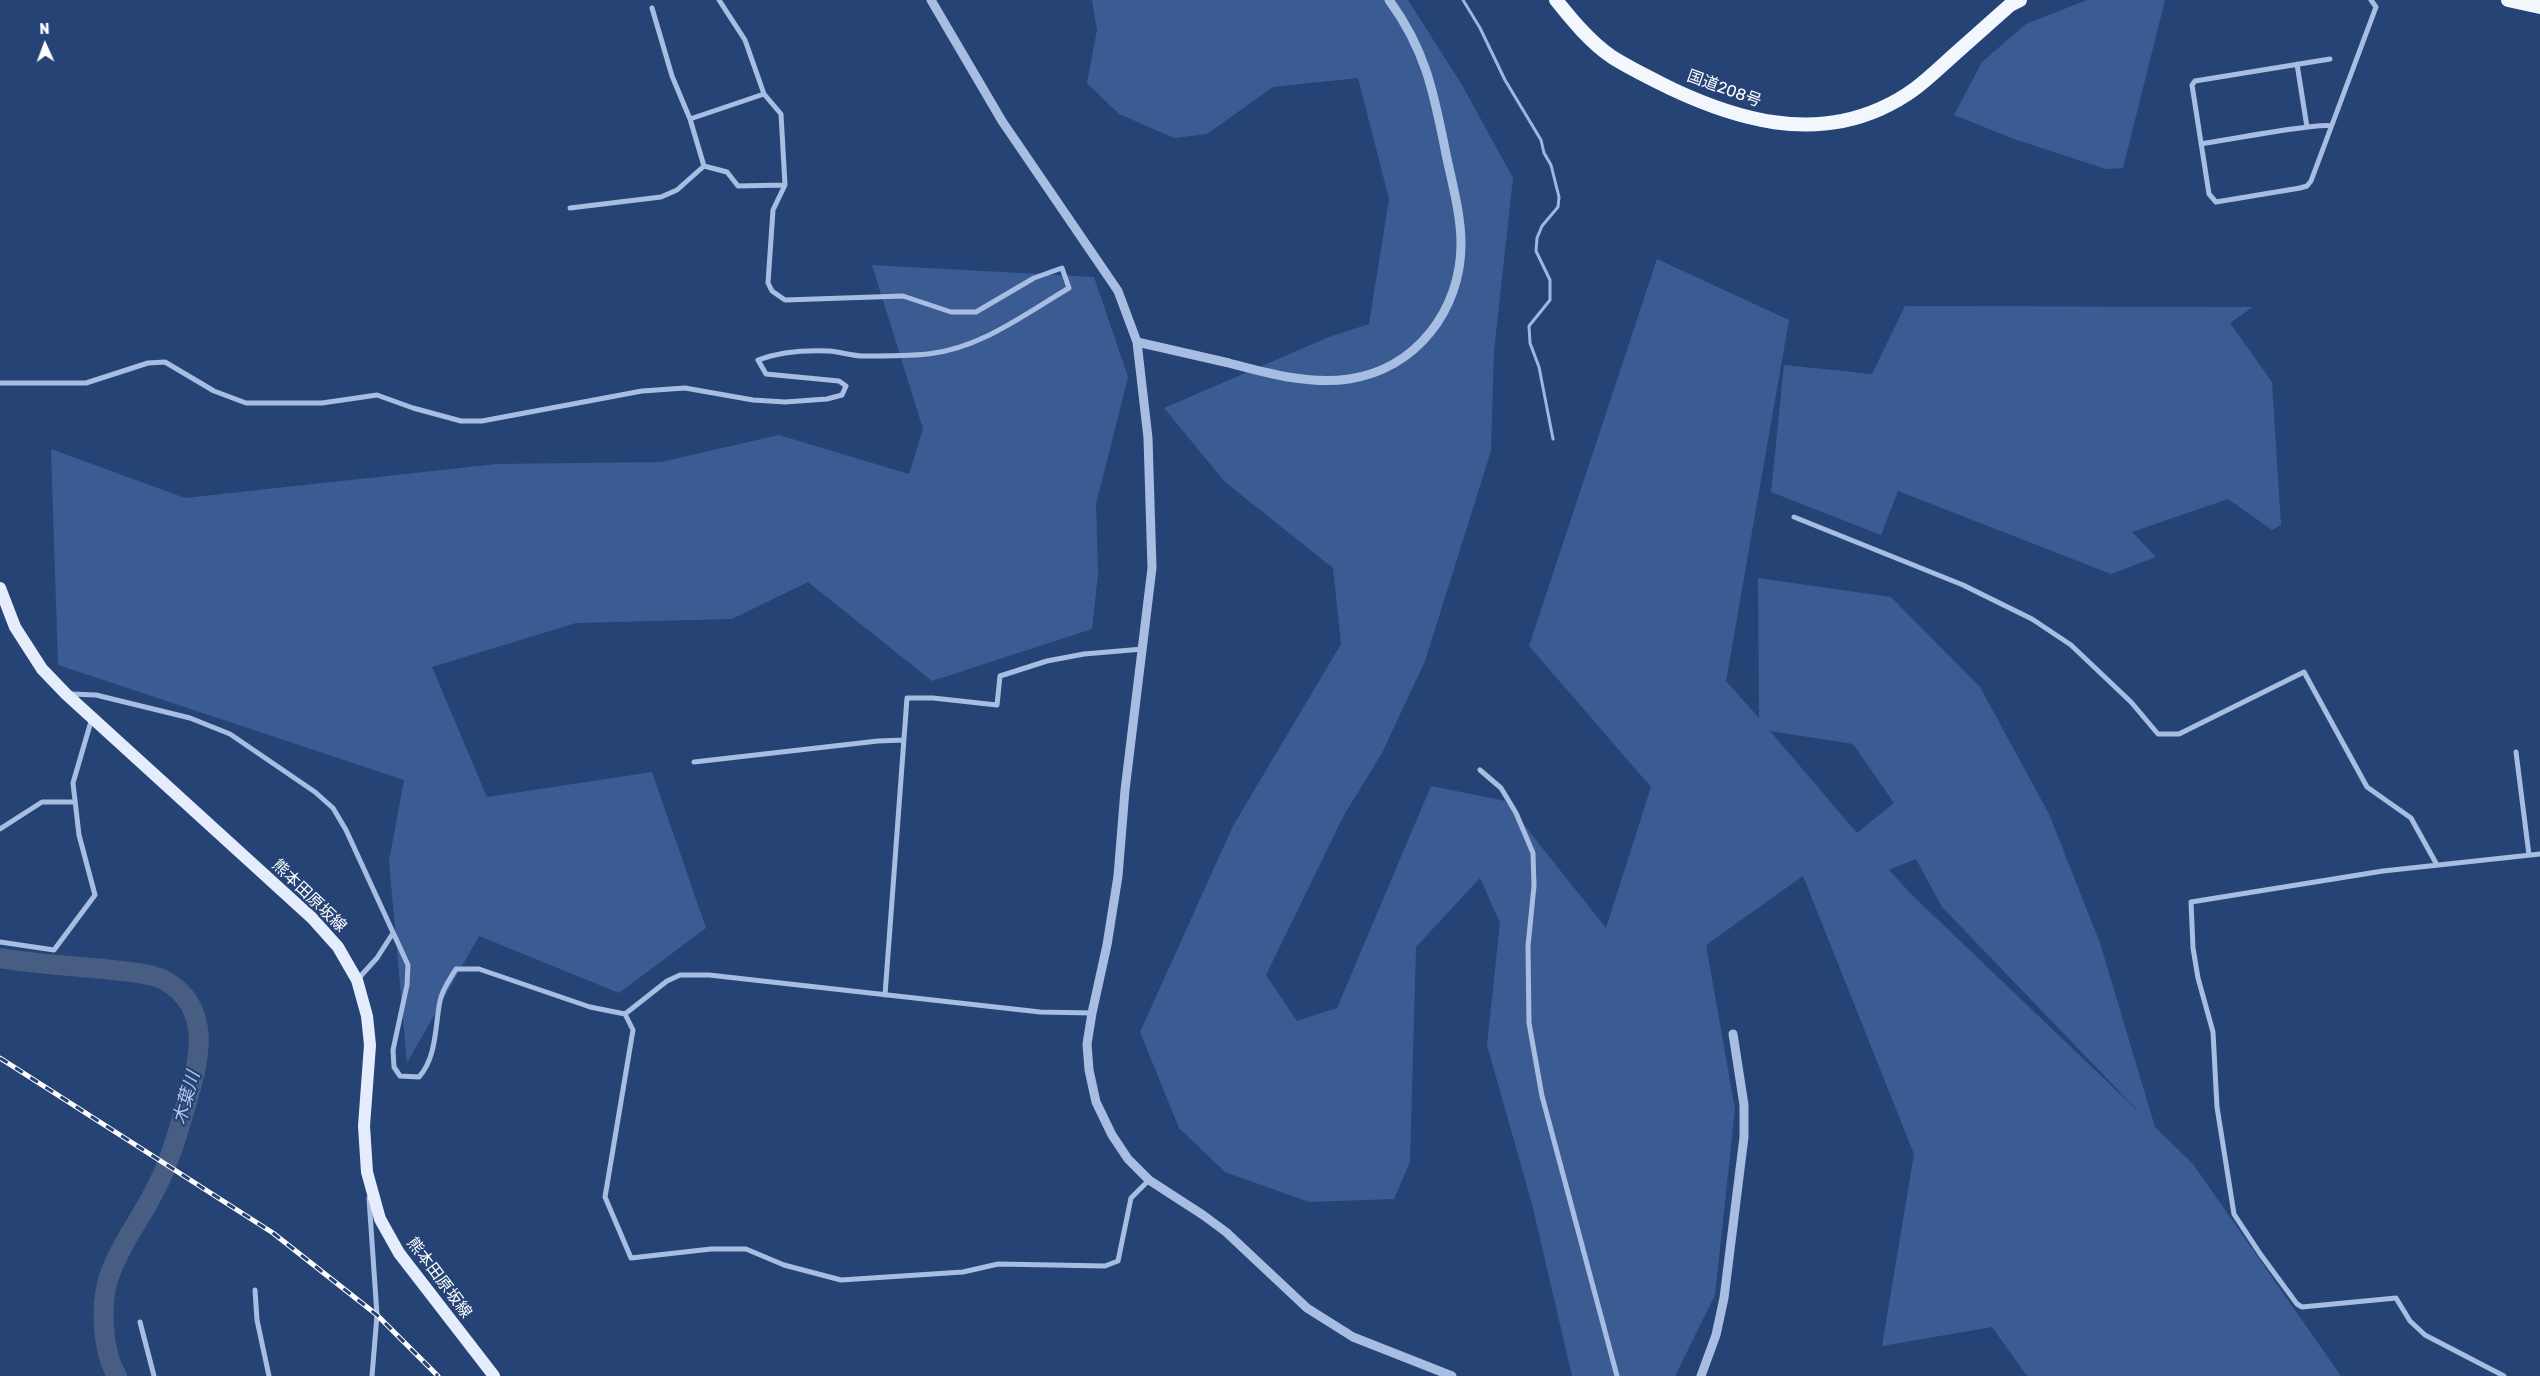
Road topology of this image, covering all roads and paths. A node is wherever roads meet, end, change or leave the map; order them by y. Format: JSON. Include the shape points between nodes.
{"nodes":[{"id":1,"x":719,"y":0,"type":"edge"},
{"id":2,"x":931,"y":0,"type":"edge"},
{"id":3,"x":1389,"y":0,"type":"edge"},
{"id":4,"x":1556,"y":0,"type":"edge"},
{"id":5,"x":2020,"y":0,"type":"edge"},
{"id":6,"x":2372,"y":0,"type":"edge"},
{"id":7,"x":2508,"y":0,"type":"edge"},
{"id":8,"x":652,"y":8,"type":"dead end"},
{"id":9,"x":2540,"y":8,"type":"edge"},
{"id":10,"x":2330,"y":59,"type":"dead end"},
{"id":11,"x":2297,"y":64,"type":"junction"},
{"id":12,"x":764,"y":94,"type":"junction"},
{"id":13,"x":690,"y":118,"type":"junction"},
{"id":14,"x":2331,"y":126,"type":"junction"},
{"id":15,"x":2307,"y":127,"type":"junction"},
{"id":16,"x":2201,"y":144,"type":"junction"},
{"id":17,"x":704,"y":166,"type":"junction"},
{"id":18,"x":785,"y":185,"type":"junction"},
{"id":19,"x":570,"y":208,"type":"dead end"},
{"id":20,"x":1137,"y":342,"type":"junction"},
{"id":21,"x":0,"y":383,"type":"edge"},
{"id":22,"x":1794,"y":517,"type":"dead end"},
{"id":23,"x":0,"y":588,"type":"edge"},
{"id":24,"x":1144,"y":649,"type":"junction"},
{"id":25,"x":66,"y":694,"type":"junction"},
{"id":26,"x":92,"y":718,"type":"junction"},
{"id":27,"x":904,"y":740,"type":"junction"},
{"id":28,"x":2516,"y":752,"type":"dead end"},
{"id":29,"x":694,"y":762,"type":"dead end"},
{"id":30,"x":1480,"y":770,"type":"dead end"},
{"id":31,"x":75,"y":802,"type":"junction"},
{"id":32,"x":0,"y":829,"type":"edge"},
{"id":33,"x":2540,"y":854,"type":"edge"},
{"id":34,"x":2530,"y":855,"type":"junction"},
{"id":35,"x":2437,"y":865,"type":"junction"},
{"id":36,"x":393,"y":933,"type":"junction"},
{"id":37,"x":0,"y":942,"type":"edge"},
{"id":38,"x":357,"y":980,"type":"junction"},
{"id":39,"x":885,"y":995,"type":"junction"},
{"id":40,"x":1092,"y":1013,"type":"junction"},
{"id":41,"x":625,"y":1014,"type":"junction"},
{"id":42,"x":1733,"y":1034,"type":"dead end"},
{"id":43,"x":367,"y":1172,"type":"junction"},
{"id":44,"x":1150,"y":1180,"type":"junction"},
{"id":45,"x":255,"y":1290,"type":"dead end"},
{"id":46,"x":140,"y":1322,"type":"dead end"},
{"id":47,"x":154,"y":1376,"type":"edge"},
{"id":48,"x":270,"y":1376,"type":"edge"},
{"id":49,"x":372,"y":1376,"type":"edge"},
{"id":50,"x":494,"y":1376,"type":"edge"},
{"id":51,"x":1452,"y":1376,"type":"edge"},
{"id":52,"x":1617,"y":1376,"type":"edge"},
{"id":53,"x":1701,"y":1376,"type":"edge"},
{"id":54,"x":2504,"y":1376,"type":"edge"}],
"edges":[{"from":1,"to":12,"type":"street","via":[[745,40]]},
{"from":2,"to":20,"type":"street","via":[[1002,121],[1118,291]]},
{"from":3,"to":20,"type":"street","via":[[1408,26],[1431,83],[1456,200],[1462,243],[1458,277],[1437,326],[1401,361],[1375,373],[1348,380],[1313,380],[1273,374]]},
{"from":4,"to":5,"type":"highway","name":"国道208号","via":[[1581,30],[1611,56],[1648,77],[1730,114],[1801,126],[1839,122],[1880,110],[1918,89]]},
{"from":6,"to":14,"type":"street","via":[[2376,7]]},
{"from":7,"to":9,"type":"highway"},
{"from":8,"to":13,"type":"street","via":[[672,76]]},
{"from":10,"to":11,"type":"street"},
{"from":11,"to":15,"type":"street"},
{"from":11,"to":16,"type":"street","via":[[2195,82],[2192,85]]},
{"from":12,"to":13,"type":"street"},
{"from":12,"to":18,"type":"street","via":[[780,114]]},
{"from":13,"to":17,"type":"street"},
{"from":14,"to":15,"type":"street"},
{"from":14,"to":16,"type":"street","via":[[2307,186],[2216,202],[2209,194]]},
{"from":15,"to":16,"type":"street"},
{"from":17,"to":18,"type":"street","via":[[726,172],[738,186]]},
{"from":17,"to":19,"type":"street","via":[[677,190],[661,197]]},
{"from":18,"to":21,"type":"street","via":[[773,210],[768,284],[784,300],[903,296],[951,312],[976,312],[1034,278],[1062,268],[1069,288],[987,336],[956,348],[919,354],[861,356],[829,351],[773,354],[758,360],[766,374],[839,381],[846,386],[842,395],[828,399],[753,400],[685,388],[642,391],[482,422],[461,421],[377,395],[322,403],[246,403],[214,391],[165,362],[148,363],[86,383]]},
{"from":20,"to":24,"type":"street","via":[[1148,438],[1151,509],[1152,568]]},
{"from":22,"to":35,"type":"street","via":[[1963,585],[2032,619],[2071,645],[2131,702],[2158,734],[2179,734],[2304,672],[2367,787],[2410,818]]},
{"from":23,"to":25,"type":"main road","name":"熊本田原坂線","via":[[15,627],[42,669]]},
{"from":24,"to":27,"type":"street","via":[[1084,654],[1000,676],[997,705],[906,698]]},
{"from":24,"to":40,"type":"street","via":[[1116,885]]},
{"from":25,"to":26,"type":"main road","name":"熊本田原坂線"},
{"from":25,"to":36,"type":"street","via":[[96,695],[190,718],[230,734],[314,792],[333,808],[346,830]]},
{"from":26,"to":31,"type":"street","via":[[73,783]]},
{"from":26,"to":38,"type":"main road","name":"熊本田原坂線","via":[[312,918],[338,947]]},
{"from":27,"to":29,"type":"street"},
{"from":27,"to":39,"type":"street"},
{"from":28,"to":34,"type":"street"},
{"from":30,"to":52,"type":"street","via":[[1501,788],[1533,853],[1534,886],[1528,946],[1529,1023],[1542,1096]]},
{"from":31,"to":32,"type":"street","via":[[42,802]]},
{"from":31,"to":37,"type":"street","via":[[79,834],[95,895],[54,950]]},
{"from":33,"to":34,"type":"street"},
{"from":34,"to":35,"type":"street"},
{"from":35,"to":54,"type":"street","via":[[2191,902],[2193,948],[2213,1032],[2217,1107],[2234,1214],[2261,1255],[2302,1307],[2396,1298],[2410,1321],[2424,1335]]},
{"from":36,"to":38,"type":"street","via":[[378,958]]},
{"from":36,"to":41,"type":"street","via":[[408,964],[407,985],[393,1050],[394,1067],[400,1076],[419,1077],[425,1070],[440,999],[456,969],[479,969],[590,1007]]},
{"from":38,"to":43,"type":"main road","name":"熊本田原坂線","via":[[367,1016],[370,1045],[364,1126]]},
{"from":39,"to":40,"type":"street","via":[[1040,1012]]},
{"from":39,"to":41,"type":"street","via":[[710,975],[680,975]]},
{"from":40,"to":44,"type":"street","via":[[1088,1062],[1096,1102],[1128,1159]]},
{"from":41,"to":44,"type":"street","via":[[633,1030],[605,1197],[631,1258],[711,1249],[746,1249],[784,1266],[841,1280],[962,1272],[998,1264],[1105,1266],[1118,1261],[1131,1198]]},
{"from":42,"to":53,"type":"street","via":[[1744,1105],[1743,1146],[1724,1298],[1716,1335]]},
{"from":43,"to":49,"type":"street","via":[[377,1316]]},
{"from":43,"to":50,"type":"main road","name":"熊本田原坂線","via":[[380,1219],[399,1253]]},
{"from":44,"to":51,"type":"street","via":[[1218,1226],[1307,1308],[1335,1327],[1353,1338]]},
{"from":45,"to":48,"type":"street","via":[[257,1320]]},
{"from":46,"to":47,"type":"street"}]}
